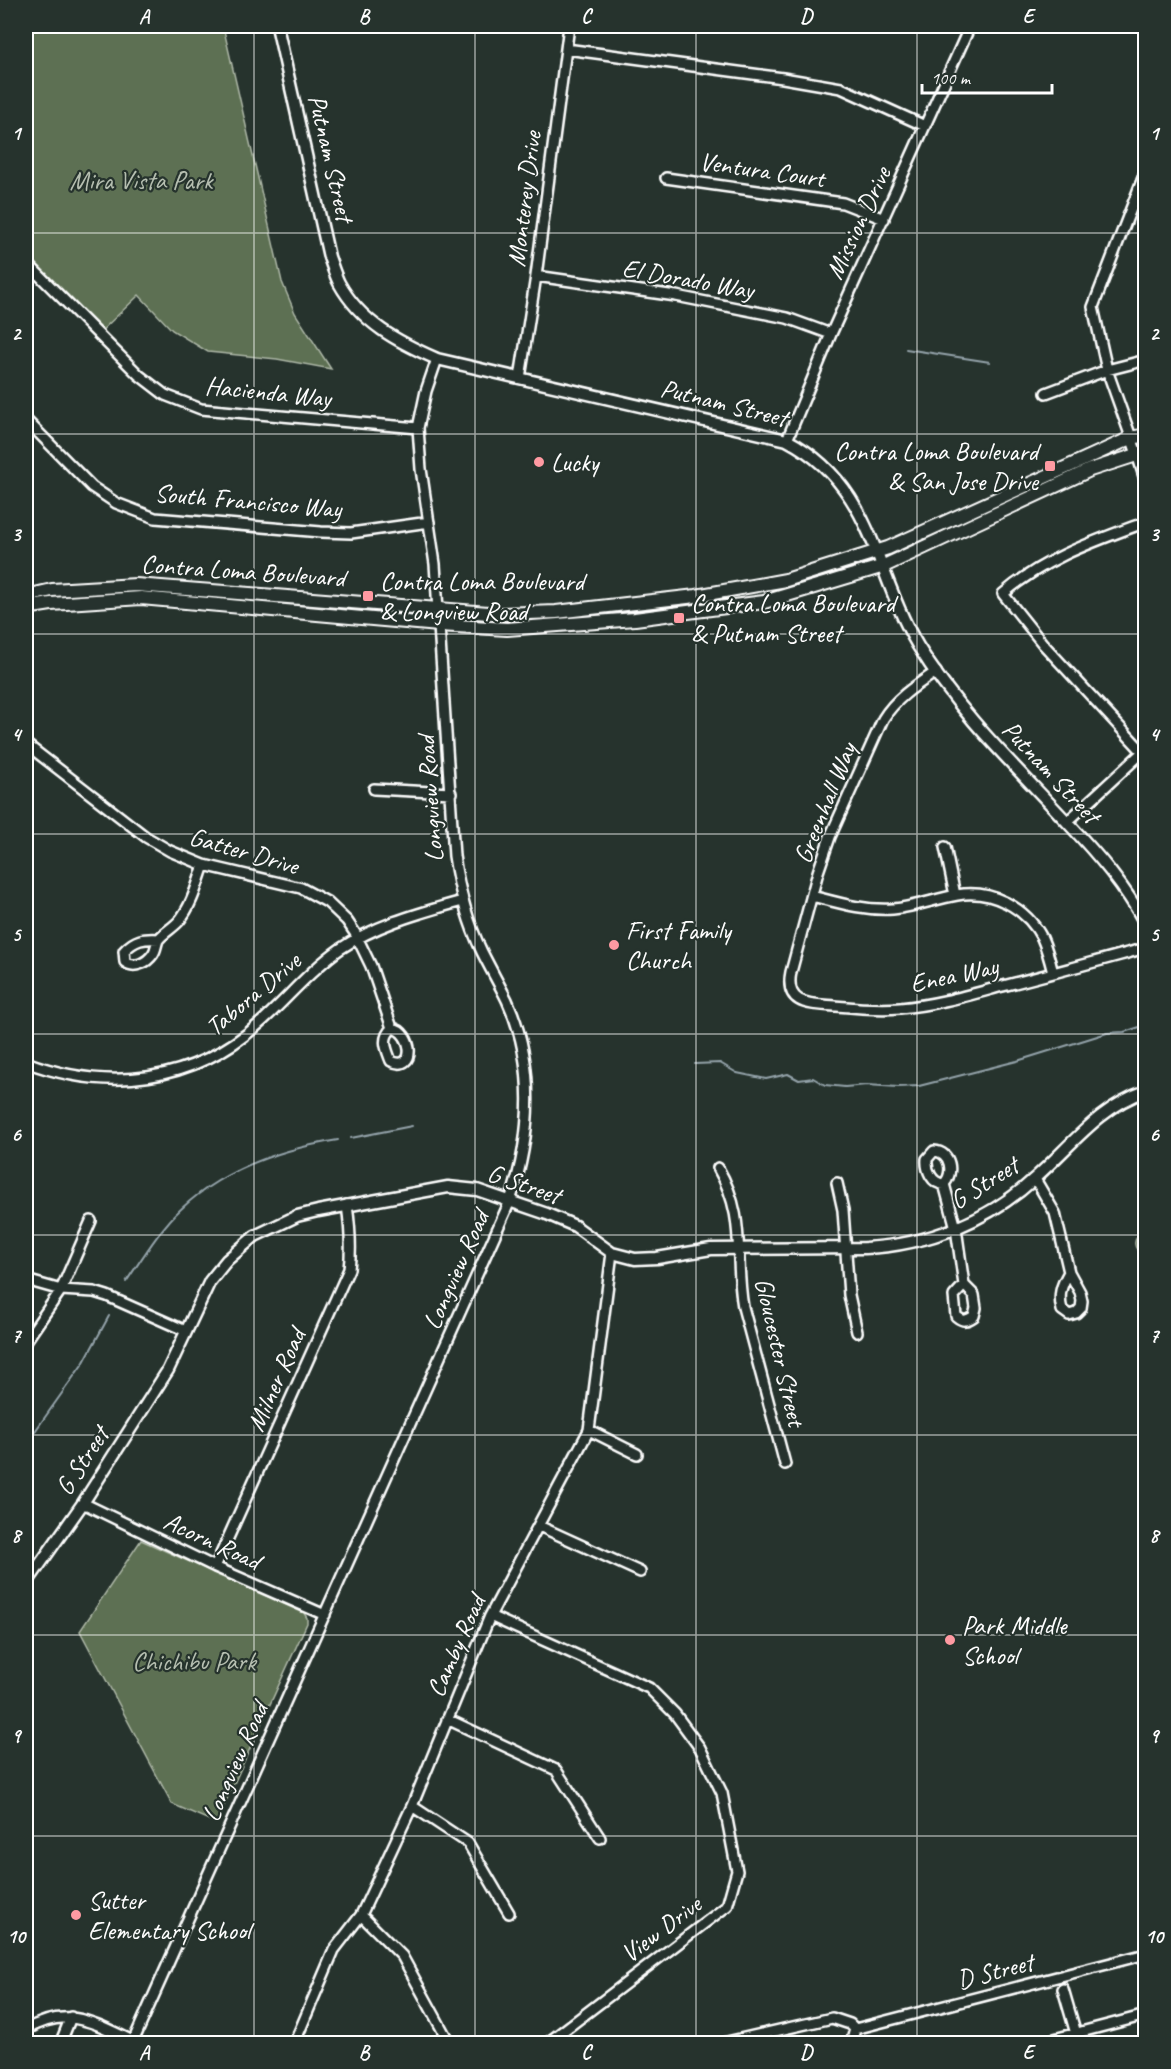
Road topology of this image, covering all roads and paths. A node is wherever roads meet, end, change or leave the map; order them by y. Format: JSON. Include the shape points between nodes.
{"nodes":[{"id":1,"x":277,"y":26,"type":"edge"},
{"id":2,"x":569,"y":26,"type":"edge"},
{"id":3,"x":970,"y":26,"type":"edge"},
{"id":4,"x":566,"y":49,"type":"junction"},
{"id":5,"x":926,"y":126,"type":"junction"},
{"id":6,"x":1146,"y":170,"type":"edge"},
{"id":7,"x":666,"y":178,"type":"dead end"},
{"id":8,"x":884,"y":219,"type":"junction"},
{"id":9,"x":26,"y":262,"type":"edge"},
{"id":10,"x":536,"y":276,"type":"junction"},
{"id":11,"x":831,"y":334,"type":"junction"},
{"id":12,"x":437,"y":359,"type":"junction"},
{"id":13,"x":1146,"y":360,"type":"edge"},
{"id":14,"x":1107,"y":370,"type":"junction"},
{"id":15,"x":520,"y":378,"type":"junction"},
{"id":16,"x":1046,"y":393,"type":"dead end"},
{"id":17,"x":26,"y":420,"type":"edge"},
{"id":18,"x":418,"y":428,"type":"junction"},
{"id":19,"x":1146,"y":435,"type":"edge"},
{"id":20,"x":1131,"y":438,"type":"junction"},
{"id":21,"x":787,"y":440,"type":"junction"},
{"id":22,"x":1142,"y":453,"type":"edge"},
{"id":23,"x":1146,"y":483,"type":"edge"},
{"id":24,"x":429,"y":522,"type":"junction"},
{"id":25,"x":1146,"y":522,"type":"edge"},
{"id":26,"x":878,"y":551,"type":"junction"},
{"id":27,"x":884,"y":566,"type":"junction"},
{"id":28,"x":26,"y":596,"type":"edge"},
{"id":29,"x":26,"y":608,"type":"edge"},
{"id":30,"x":437,"y":608,"type":"junction"},
{"id":31,"x":439,"y":625,"type":"junction"},
{"id":32,"x":936,"y":672,"type":"junction"},
{"id":33,"x":26,"y":744,"type":"edge"},
{"id":34,"x":1144,"y":750,"type":"edge"},
{"id":35,"x":374,"y":789,"type":"dead end"},
{"id":36,"x":451,"y":793,"type":"junction"},
{"id":37,"x":1067,"y":822,"type":"junction"},
{"id":38,"x":945,"y":847,"type":"dead end"},
{"id":39,"x":204,"y":865,"type":"junction"},
{"id":40,"x":955,"y":895,"type":"junction"},
{"id":41,"x":812,"y":896,"type":"junction"},
{"id":42,"x":462,"y":901,"type":"junction"},
{"id":43,"x":1146,"y":924,"type":"edge"},
{"id":44,"x":358,"y":938,"type":"junction"},
{"id":45,"x":159,"y":939,"type":"dead end"},
{"id":46,"x":1146,"y":948,"type":"edge"},
{"id":47,"x":791,"y":972,"type":"joint"},
{"id":48,"x":1053,"y":973,"type":"junction"},
{"id":49,"x":392,"y":1028,"type":"dead end"},
{"id":50,"x":26,"y":1062,"type":"edge"},
{"id":51,"x":1146,"y":1091,"type":"edge"},
{"id":52,"x":718,"y":1168,"type":"dead end"},
{"id":53,"x":1035,"y":1179,"type":"junction"},
{"id":54,"x":837,"y":1183,"type":"dead end"},
{"id":55,"x":944,"y":1184,"type":"dead end"},
{"id":56,"x":510,"y":1201,"type":"junction"},
{"id":57,"x":347,"y":1206,"type":"junction"},
{"id":58,"x":91,"y":1221,"type":"dead end"},
{"id":59,"x":956,"y":1228,"type":"junction"},
{"id":60,"x":740,"y":1248,"type":"junction"},
{"id":61,"x":845,"y":1248,"type":"junction"},
{"id":62,"x":612,"y":1253,"type":"junction"},
{"id":63,"x":1069,"y":1272,"type":"dead end"},
{"id":64,"x":26,"y":1280,"type":"edge"},
{"id":65,"x":964,"y":1285,"type":"dead end"},
{"id":66,"x":61,"y":1290,"type":"junction"},
{"id":67,"x":186,"y":1331,"type":"junction"},
{"id":68,"x":857,"y":1332,"type":"dead end"},
{"id":69,"x":26,"y":1341,"type":"edge"},
{"id":70,"x":590,"y":1430,"type":"junction"},
{"id":71,"x":637,"y":1454,"type":"dead end"},
{"id":72,"x":785,"y":1464,"type":"dead end"},
{"id":73,"x":83,"y":1503,"type":"junction"},
{"id":74,"x":539,"y":1526,"type":"junction"},
{"id":75,"x":215,"y":1567,"type":"junction"},
{"id":76,"x":640,"y":1572,"type":"dead end"},
{"id":77,"x":26,"y":1584,"type":"edge"},
{"id":78,"x":325,"y":1616,"type":"junction"},
{"id":79,"x":490,"y":1616,"type":"junction"},
{"id":80,"x":447,"y":1719,"type":"junction"},
{"id":81,"x":412,"y":1806,"type":"junction"},
{"id":82,"x":600,"y":1838,"type":"dead end"},
{"id":83,"x":509,"y":1913,"type":"dead end"},
{"id":84,"x":361,"y":1916,"type":"junction"},
{"id":85,"x":1146,"y":1954,"type":"edge"},
{"id":86,"x":1064,"y":1989,"type":"dead end"},
{"id":87,"x":1146,"y":2015,"type":"edge"},
{"id":88,"x":71,"y":2017,"type":"junction"},
{"id":89,"x":855,"y":2029,"type":"junction"},
{"id":90,"x":26,"y":2030,"type":"edge"},
{"id":91,"x":1075,"y":2033,"type":"junction"},
{"id":92,"x":132,"y":2042,"type":"edge"},
{"id":93,"x":60,"y":2043,"type":"edge"},
{"id":94,"x":294,"y":2043,"type":"edge"},
{"id":95,"x":450,"y":2043,"type":"edge"},
{"id":96,"x":546,"y":2043,"type":"edge"},
{"id":97,"x":718,"y":2043,"type":"edge"},
{"id":98,"x":851,"y":2043,"type":"edge"},
{"id":99,"x":1035,"y":2043,"type":"edge"},
{"id":100,"x":1079,"y":2043,"type":"edge"}],
"edges":[{"from":1,"to":12,"type":"street","name":"Putnam Street","via":[[329,257],[339,283],[381,331]]},
{"from":2,"to":4,"type":"street","name":"Monterey Drive"},
{"from":3,"to":5,"type":"street","name":"Mission Drive"},
{"from":4,"to":5,"type":"street","via":[[841,88]]},
{"from":4,"to":10,"type":"street","name":"Monterey Drive"},
{"from":5,"to":8,"type":"street","name":"Mission Drive"},
{"from":6,"to":14,"type":"street","via":[[1094,307]]},
{"from":7,"to":8,"type":"street","name":"Ventura Court","via":[[843,203]]},
{"from":8,"to":11,"type":"street","name":"Mission Drive"},
{"from":9,"to":18,"type":"street","name":"Hacienda Way","via":[[139,375],[165,395],[201,409]]},
{"from":10,"to":11,"type":"street","name":"El Dorado Way","via":[[676,296],[788,318]]},
{"from":10,"to":15,"type":"street","name":"Monterey Drive"},
{"from":11,"to":21,"type":"street","name":"Mission Drive"},
{"from":12,"to":15,"type":"street","name":"Putnam Street"},
{"from":12,"to":18,"type":"street","name":"Longview Road"},
{"from":13,"to":14,"type":"street"},
{"from":14,"to":16,"type":"street"},
{"from":14,"to":20,"type":"street"},
{"from":15,"to":21,"type":"street","name":"Putnam Street"},
{"from":17,"to":24,"type":"street","name":"South Francisco Way","via":[[92,487],[116,503],[155,518],[321,532]]},
{"from":18,"to":24,"type":"street","name":"Longview Road"},
{"from":19,"to":20,"type":"main road","name":"Contra Loma Boulevard"},
{"from":20,"to":22,"type":"street"},
{"from":20,"to":26,"type":"main road","name":"Contra Loma Boulevard"},
{"from":21,"to":26,"type":"street","name":"Putnam Street","via":[[816,458],[838,480],[854,502]]},
{"from":22,"to":23,"type":"street"},
{"from":22,"to":27,"type":"main road","name":"Contra Loma Boulevard","via":[[1090,470]]},
{"from":24,"to":30,"type":"street","name":"Longview Road"},
{"from":25,"to":34,"type":"street","via":[[1074,548],[1020,579],[1003,594],[1043,644]]},
{"from":26,"to":27,"type":"street","name":"Putnam Street"},
{"from":26,"to":30,"type":"main road","name":"Contra Loma Boulevard","via":[[786,580],[696,596],[556,612],[501,614]]},
{"from":27,"to":31,"type":"main road","name":"Contra Loma Boulevard","via":[[764,602],[561,626],[507,629]]},
{"from":27,"to":32,"type":"street","name":"Putnam Street","via":[[905,620]]},
{"from":28,"to":30,"type":"main road","name":"Contra Loma Boulevard","via":[[52,590],[136,585]]},
{"from":29,"to":31,"type":"main road","name":"Contra Loma Boulevard","via":[[141,598]]},
{"from":30,"to":31,"type":"street","name":"Longview Road"},
{"from":31,"to":36,"type":"street","name":"Longview Road"},
{"from":32,"to":37,"type":"street","name":"Putnam Street","via":[[978,725]]},
{"from":32,"to":41,"type":"street","name":"Greenhall Way","via":[[896,701],[883,719],[830,837]]},
{"from":33,"to":39,"type":"street","name":"Gatter Drive","via":[[146,837]]},
{"from":34,"to":37,"type":"street"},
{"from":35,"to":36,"type":"street"},
{"from":36,"to":42,"type":"street","name":"Longview Road","via":[[454,856]]},
{"from":37,"to":43,"type":"street","name":"Putnam Street","via":[[1119,881]]},
{"from":38,"to":40,"type":"street"},
{"from":39,"to":44,"type":"street","name":"Gatter Drive","via":[[308,891],[334,908]]},
{"from":39,"to":45,"type":"street","via":[[185,913]]},
{"from":40,"to":41,"type":"street","via":[[909,907],[877,909]]},
{"from":40,"to":48,"type":"street","via":[[996,898],[1022,912],[1042,938]]},
{"from":41,"to":47,"type":"street","name":"Greenhall Way"},
{"from":42,"to":44,"type":"street","name":"Tabora Drive","via":[[403,918]]},
{"from":42,"to":56,"type":"street","name":"Longview Road","via":[[507,1001],[526,1069],[526,1140]]},
{"from":44,"to":49,"type":"street","name":"Gatter Drive"},
{"from":44,"to":50,"type":"street","name":"Tabora Drive","via":[[328,958],[246,1035],[188,1066],[149,1077],[101,1079],[67,1075]]},
{"from":46,"to":48,"type":"street","name":"Enea Way"},
{"from":47,"to":48,"type":"street","name":"Enea Way","via":[[791,989],[802,1003],[884,1009],[933,1004]]},
{"from":51,"to":53,"type":"street","name":"G Street","via":[[1101,1115]]},
{"from":52,"to":60,"type":"street","name":"Gloucester Street","via":[[733,1198]]},
{"from":53,"to":59,"type":"street","name":"G Street","via":[[992,1210]]},
{"from":53,"to":63,"type":"street","via":[[1055,1213]]},
{"from":54,"to":61,"type":"street"},
{"from":55,"to":59,"type":"street"},
{"from":56,"to":57,"type":"street","name":"G Street","via":[[477,1190],[448,1187]]},
{"from":56,"to":62,"type":"street","name":"G Street","via":[[567,1222]]},
{"from":56,"to":78,"type":"street","name":"Longview Road"},
{"from":57,"to":67,"type":"street","name":"G Street","via":[[297,1216],[255,1236],[210,1281]]},
{"from":57,"to":75,"type":"street","name":"Milner Road","via":[[351,1235],[349,1269]]},
{"from":58,"to":66,"type":"street"},
{"from":59,"to":61,"type":"street","name":"G Street","via":[[901,1244]]},
{"from":59,"to":65,"type":"street"},
{"from":60,"to":61,"type":"street","name":"G Street"},
{"from":60,"to":62,"type":"street","name":"G Street","via":[[697,1250],[648,1259]]},
{"from":60,"to":72,"type":"street","name":"Gloucester Street","via":[[743,1307]]},
{"from":61,"to":68,"type":"street"},
{"from":62,"to":70,"type":"street","name":"Camby Road"},
{"from":64,"to":66,"type":"street"},
{"from":66,"to":67,"type":"street","via":[[107,1296]]},
{"from":66,"to":69,"type":"street"},
{"from":67,"to":73,"type":"street","name":"G Street","via":[[168,1370]]},
{"from":70,"to":71,"type":"street"},
{"from":70,"to":74,"type":"street","name":"Camby Road"},
{"from":73,"to":75,"type":"street","name":"Acorn Road"},
{"from":73,"to":77,"type":"street","name":"G Street"},
{"from":74,"to":76,"type":"street"},
{"from":74,"to":79,"type":"street","name":"Camby Road"},
{"from":75,"to":78,"type":"street","name":"Acorn Road"},
{"from":78,"to":92,"type":"street","name":"Longview Road"},
{"from":79,"to":80,"type":"street","name":"Camby Road"},
{"from":79,"to":96,"type":"street","name":"View Drive","via":[[650,1689],[675,1714],[700,1748],[722,1793],[736,1870],[727,1906]]},
{"from":80,"to":81,"type":"street","name":"Camby Road"},
{"from":80,"to":82,"type":"street","via":[[556,1770]]},
{"from":81,"to":83,"type":"street","via":[[468,1843]]},
{"from":81,"to":84,"type":"street","name":"Camby Road"},
{"from":84,"to":94,"type":"street","name":"Camby Road","via":[[334,1950]]},
{"from":84,"to":95,"type":"street","via":[[402,1956]]},
{"from":85,"to":89,"type":"street","name":"D Street"},
{"from":86,"to":91,"type":"street"},
{"from":87,"to":91,"type":"street"},
{"from":88,"to":90,"type":"street","via":[[47,2020]]},
{"from":88,"to":92,"type":"street","via":[[84,2019]]},
{"from":88,"to":93,"type":"street"},
{"from":89,"to":97,"type":"street","via":[[832,2018]]},
{"from":89,"to":98,"type":"street"},
{"from":91,"to":99,"type":"street"},
{"from":91,"to":100,"type":"street"}]}
